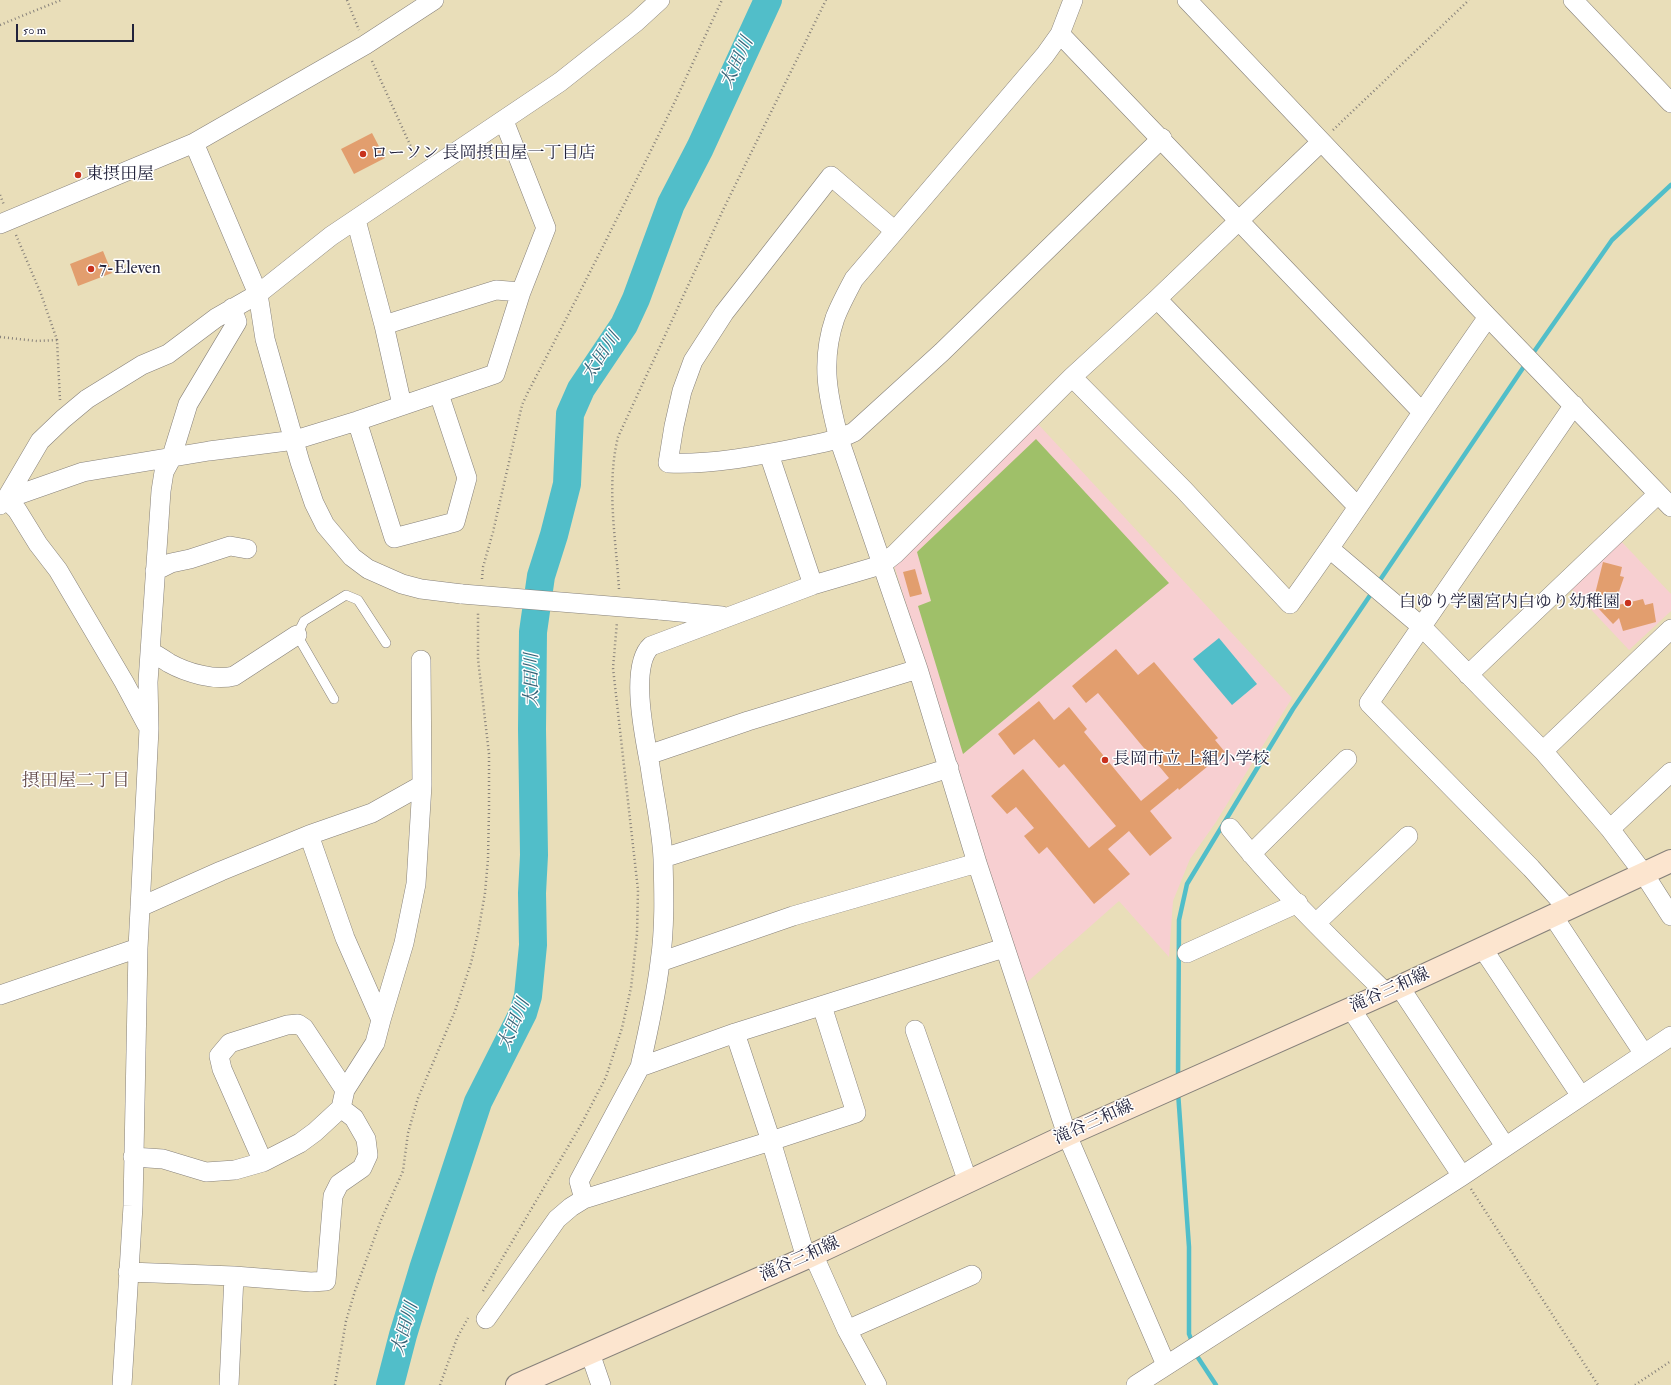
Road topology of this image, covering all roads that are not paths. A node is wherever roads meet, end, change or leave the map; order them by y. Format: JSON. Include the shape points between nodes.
{"nodes":[{"id":1,"x":434,"y":0,"type":"edge"},
{"id":2,"x":660,"y":0,"type":"edge"},
{"id":3,"x":1073,"y":0,"type":"edge"},
{"id":4,"x":1187,"y":0,"type":"edge"},
{"id":5,"x":1573,"y":0,"type":"edge"},
{"id":6,"x":1060,"y":34,"type":"junction"},
{"id":7,"x":1671,"y":103,"type":"edge"},
{"id":8,"x":504,"y":121,"type":"junction"},
{"id":9,"x":1162,"y":138,"type":"junction"},
{"id":10,"x":1321,"y":142,"type":"junction"},
{"id":11,"x":194,"y":143,"type":"junction"},
{"id":12,"x":356,"y":220,"type":"junction"},
{"id":13,"x":1239,"y":220,"type":"junction"},
{"id":14,"x":5,"y":222,"type":"edge"},
{"id":15,"x":895,"y":231,"type":"junction"},
{"id":16,"x":521,"y":292,"type":"junction"},
{"id":17,"x":258,"y":294,"type":"junction"},
{"id":18,"x":1157,"y":299,"type":"junction"},
{"id":19,"x":232,"y":308,"type":"junction"},
{"id":20,"x":1488,"y":317,"type":"junction"},
{"id":21,"x":384,"y":325,"type":"junction"},
{"id":22,"x":1072,"y":378,"type":"junction"},
{"id":23,"x":439,"y":394,"type":"junction"},
{"id":24,"x":402,"y":405,"type":"junction"},
{"id":25,"x":1574,"y":405,"type":"junction"},
{"id":26,"x":1421,"y":411,"type":"junction"},
{"id":27,"x":357,"y":421,"type":"junction"},
{"id":28,"x":839,"y":439,"type":"junction"},
{"id":29,"x":295,"y":440,"type":"junction"},
{"id":30,"x":769,"y":454,"type":"junction"},
{"id":31,"x":171,"y":459,"type":"junction"},
{"id":32,"x":1658,"y":494,"type":"junction"},
{"id":33,"x":3,"y":502,"type":"edge"},
{"id":34,"x":1358,"y":507,"type":"junction"},
{"id":35,"x":1671,"y":507,"type":"edge"},
{"id":36,"x":247,"y":549,"type":"dead end"},
{"id":37,"x":1330,"y":549,"type":"junction"},
{"id":38,"x":881,"y":565,"type":"junction"},
{"id":39,"x":156,"y":571,"type":"junction"},
{"id":40,"x":813,"y":585,"type":"junction"},
{"id":41,"x":730,"y":616,"type":"junction"},
{"id":42,"x":1422,"y":627,"type":"junction"},
{"id":43,"x":1671,"y":628,"type":"edge"},
{"id":44,"x":296,"y":635,"type":"junction"},
{"id":45,"x":386,"y":643,"type":"dead end"},
{"id":46,"x":151,"y":652,"type":"junction"},
{"id":47,"x":421,"y":660,"type":"dead end"},
{"id":48,"x":918,"y":669,"type":"junction"},
{"id":49,"x":1468,"y":674,"type":"junction"},
{"id":50,"x":334,"y":699,"type":"dead end"},
{"id":51,"x":149,"y":729,"type":"junction"},
{"id":52,"x":1543,"y":751,"type":"junction"},
{"id":53,"x":648,"y":755,"type":"junction"},
{"id":54,"x":1347,"y":759,"type":"dead end"},
{"id":55,"x":949,"y":768,"type":"junction"},
{"id":56,"x":1671,"y":772,"type":"edge"},
{"id":57,"x":422,"y":785,"type":"junction"},
{"id":58,"x":1230,"y":828,"type":"dead end"},
{"id":59,"x":1610,"y":829,"type":"junction"},
{"id":60,"x":309,"y":835,"type":"junction"},
{"id":61,"x":1408,"y":836,"type":"dead end"},
{"id":62,"x":1251,"y":854,"type":"junction"},
{"id":63,"x":663,"y":858,"type":"junction"},
{"id":64,"x":1671,"y":861,"type":"edge"},
{"id":65,"x":977,"y":863,"type":"junction"},
{"id":66,"x":1644,"y":874,"type":"junction"},
{"id":67,"x":1298,"y":903,"type":"junction"},
{"id":68,"x":140,"y":907,"type":"junction"},
{"id":69,"x":1561,"y":913,"type":"junction"},
{"id":70,"x":1671,"y":916,"type":"edge"},
{"id":71,"x":1316,"y":924,"type":"junction"},
{"id":72,"x":138,"y":948,"type":"junction"},
{"id":73,"x":1004,"y":948,"type":"junction"},
{"id":74,"x":1483,"y":948,"type":"junction"},
{"id":75,"x":1187,"y":953,"type":"dead end"},
{"id":76,"x":660,"y":962,"type":"junction"},
{"id":77,"x":1392,"y":990,"type":"junction"},
{"id":78,"x":0,"y":995,"type":"edge"},
{"id":79,"x":822,"y":1006,"type":"junction"},
{"id":80,"x":1351,"y":1009,"type":"junction"},
{"id":81,"x":381,"y":1020,"type":"junction"},
{"id":82,"x":915,"y":1030,"type":"dead end"},
{"id":83,"x":735,"y":1033,"type":"junction"},
{"id":84,"x":1671,"y":1036,"type":"edge"},
{"id":85,"x":1644,"y":1054,"type":"junction"},
{"id":86,"x":640,"y":1066,"type":"junction"},
{"id":87,"x":345,"y":1090,"type":"junction"},
{"id":88,"x":1580,"y":1096,"type":"junction"},
{"id":89,"x":341,"y":1108,"type":"junction"},
{"id":90,"x":1067,"y":1135,"type":"junction"},
{"id":91,"x":771,"y":1141,"type":"junction"},
{"id":92,"x":1505,"y":1146,"type":"junction"},
{"id":93,"x":133,"y":1157,"type":"junction"},
{"id":94,"x":263,"y":1162,"type":"junction"},
{"id":95,"x":1462,"y":1176,"type":"junction"},
{"id":96,"x":968,"y":1182,"type":"junction"},
{"id":97,"x":584,"y":1199,"type":"junction"},
{"id":98,"x":810,"y":1256,"type":"junction"},
{"id":99,"x":128,"y":1272,"type":"junction"},
{"id":100,"x":972,"y":1275,"type":"dead end"},
{"id":101,"x":234,"y":1276,"type":"junction"},
{"id":102,"x":486,"y":1319,"type":"dead end"},
{"id":103,"x":846,"y":1330,"type":"junction"},
{"id":104,"x":590,"y":1353,"type":"junction"},
{"id":105,"x":1166,"y":1366,"type":"junction"},
{"id":106,"x":122,"y":1385,"type":"edge"},
{"id":107,"x":229,"y":1385,"type":"edge"},
{"id":108,"x":517,"y":1385,"type":"edge"},
{"id":109,"x":601,"y":1385,"type":"edge"},
{"id":110,"x":877,"y":1385,"type":"edge"},
{"id":111,"x":1136,"y":1385,"type":"edge"}],
"edges":[{"from":1,"to":11,"type":"street","via":[[365,45]]},
{"from":2,"to":8,"type":"street","via":[[567,77]]},
{"from":3,"to":6,"type":"street"},
{"from":4,"to":10,"type":"street"},
{"from":5,"to":7,"type":"street"},
{"from":6,"to":9,"type":"street"},
{"from":6,"to":15,"type":"street","via":[[1040,62]]},
{"from":8,"to":12,"type":"street"},
{"from":8,"to":16,"type":"street","via":[[546,228]]},
{"from":9,"to":13,"type":"street"},
{"from":9,"to":28,"type":"street","via":[[942,352],[854,432]]},
{"from":10,"to":13,"type":"street"},
{"from":10,"to":20,"type":"street"},
{"from":11,"to":14,"type":"street"},
{"from":11,"to":17,"type":"street"},
{"from":12,"to":17,"type":"street","via":[[319,245]]},
{"from":12,"to":21,"type":"street"},
{"from":13,"to":18,"type":"street"},
{"from":13,"to":26,"type":"street"},
{"from":15,"to":28,"type":"street","via":[[854,279],[835,318],[826,356],[826,376],[829,401]]},
{"from":15,"to":30,"type":"street","via":[[831,176],[724,313],[693,361],[682,391],[668,463],[688,464]]},
{"from":16,"to":21,"type":"street","via":[[496,290]]},
{"from":16,"to":23,"type":"street","via":[[495,374]]},
{"from":17,"to":19,"type":"street"},
{"from":17,"to":29,"type":"street","via":[[265,339]]},
{"from":18,"to":22,"type":"street"},
{"from":18,"to":34,"type":"street"},
{"from":19,"to":31,"type":"street","via":[[237,322],[188,404]]},
{"from":19,"to":33,"type":"street","via":[[168,354],[142,365],[87,399],[63,419],[40,441]]},
{"from":20,"to":25,"type":"street"},
{"from":20,"to":26,"type":"street"},
{"from":21,"to":24,"type":"street"},
{"from":22,"to":37,"type":"street","via":[[1184,490],[1290,604]]},
{"from":22,"to":38,"type":"street"},
{"from":23,"to":24,"type":"street"},
{"from":23,"to":27,"type":"street","via":[[467,478],[455,522],[394,538]]},
{"from":24,"to":27,"type":"street"},
{"from":25,"to":32,"type":"street"},
{"from":25,"to":42,"type":"street"},
{"from":26,"to":34,"type":"street"},
{"from":27,"to":29,"type":"street"},
{"from":28,"to":30,"type":"street"},
{"from":28,"to":38,"type":"street"},
{"from":29,"to":31,"type":"street","via":[[209,451]]},
{"from":29,"to":41,"type":"street","bridge":true,"via":[[314,503],[325,525],[352,557],[368,569],[402,584],[462,594]]},
{"from":30,"to":40,"type":"street"},
{"from":31,"to":33,"type":"street","via":[[83,472]]},
{"from":31,"to":39,"type":"street","via":[[164,472]]},
{"from":32,"to":35,"type":"street"},
{"from":32,"to":49,"type":"street"},
{"from":33,"to":51,"type":"street","via":[[17,510],[58,570]]},
{"from":34,"to":37,"type":"street"},
{"from":36,"to":39,"type":"street","via":[[230,546],[171,563]]},
{"from":37,"to":42,"type":"street"},
{"from":38,"to":40,"type":"street"},
{"from":38,"to":48,"type":"street"},
{"from":39,"to":46,"type":"street"},
{"from":40,"to":41,"type":"street"},
{"from":41,"to":53,"type":"street","via":[[651,646],[646,651],[640,698]]},
{"from":42,"to":49,"type":"street"},
{"from":42,"to":69,"type":"street","via":[[1369,703],[1531,868]]},
{"from":43,"to":52,"type":"street"},
{"from":44,"to":45,"type":"lane","via":[[304,621],[346,595],[358,600]]},
{"from":44,"to":46,"type":"street","via":[[234,676],[226,678],[212,679],[179,668]]},
{"from":44,"to":50,"type":"lane"},
{"from":46,"to":51,"type":"street","via":[[148,682]]},
{"from":47,"to":57,"type":"street"},
{"from":48,"to":53,"type":"street","via":[[748,721]]},
{"from":48,"to":55,"type":"street"},
{"from":49,"to":52,"type":"street"},
{"from":51,"to":68,"type":"street"},
{"from":52,"to":59,"type":"street"},
{"from":53,"to":63,"type":"street"},
{"from":54,"to":62,"type":"street"},
{"from":55,"to":63,"type":"street"},
{"from":55,"to":65,"type":"street"},
{"from":56,"to":59,"type":"street"},
{"from":57,"to":60,"type":"street","via":[[372,813]]},
{"from":57,"to":81,"type":"street","via":[[416,884],[404,943]]},
{"from":58,"to":62,"type":"street"},
{"from":59,"to":66,"type":"street"},
{"from":60,"to":68,"type":"street","via":[[221,870]]},
{"from":60,"to":81,"type":"street","via":[[345,938]]},
{"from":61,"to":71,"type":"street"},
{"from":62,"to":67,"type":"street"},
{"from":63,"to":76,"type":"street"},
{"from":64,"to":66,"type":"main road","name":"滝谷三和線"},
{"from":65,"to":73,"type":"street"},
{"from":65,"to":76,"type":"street","via":[[793,916]]},
{"from":66,"to":69,"type":"main road","name":"滝谷三和線"},
{"from":66,"to":70,"type":"street"},
{"from":67,"to":71,"type":"street"},
{"from":67,"to":75,"type":"street"},
{"from":68,"to":72,"type":"street"},
{"from":69,"to":74,"type":"main road","name":"滝谷三和線"},
{"from":69,"to":85,"type":"street"},
{"from":71,"to":77,"type":"street"},
{"from":72,"to":78,"type":"street"},
{"from":72,"to":93,"type":"street"},
{"from":73,"to":79,"type":"street"},
{"from":73,"to":90,"type":"street"},
{"from":74,"to":77,"type":"main road","name":"滝谷三和線"},
{"from":74,"to":88,"type":"street"},
{"from":76,"to":86,"type":"street"},
{"from":77,"to":80,"type":"main road","name":"滝谷三和線"},
{"from":77,"to":92,"type":"street"},
{"from":79,"to":83,"type":"street"},
{"from":79,"to":91,"type":"street","via":[[856,1113]]},
{"from":80,"to":90,"type":"main road","name":"滝谷三和線"},
{"from":80,"to":95,"type":"street"},
{"from":81,"to":87,"type":"street","via":[[375,1043]]},
{"from":82,"to":96,"type":"street"},
{"from":83,"to":86,"type":"street"},
{"from":83,"to":91,"type":"street"},
{"from":84,"to":85,"type":"street"},
{"from":85,"to":88,"type":"street"},
{"from":86,"to":97,"type":"street","via":[[579,1181]]},
{"from":87,"to":89,"type":"street"},
{"from":87,"to":94,"type":"street","via":[[304,1028],[298,1024],[230,1043],[219,1056],[222,1069]]},
{"from":88,"to":92,"type":"street"},
{"from":89,"to":94,"type":"street","via":[[300,1143]]},
{"from":89,"to":101,"type":"street","via":[[354,1118],[366,1139],[368,1155],[362,1168],[339,1184],[333,1196],[326,1281]]},
{"from":90,"to":96,"type":"main road","name":"滝谷三和線"},
{"from":90,"to":105,"type":"street"},
{"from":91,"to":97,"type":"street"},
{"from":91,"to":98,"type":"street"},
{"from":92,"to":95,"type":"street"},
{"from":93,"to":94,"type":"street","via":[[163,1159],[206,1172],[235,1170]]},
{"from":93,"to":99,"type":"street","via":[[133,1206]]},
{"from":95,"to":105,"type":"street"},
{"from":96,"to":98,"type":"main road","name":"滝谷三和線"},
{"from":97,"to":102,"type":"street","via":[[557,1219]]},
{"from":98,"to":103,"type":"street"},
{"from":98,"to":104,"type":"main road","name":"滝谷三和線"},
{"from":99,"to":101,"type":"street"},
{"from":99,"to":106,"type":"street"},
{"from":100,"to":103,"type":"street"},
{"from":101,"to":107,"type":"street"},
{"from":103,"to":110,"type":"street"},
{"from":104,"to":108,"type":"main road","name":"滝谷三和線"},
{"from":104,"to":109,"type":"street"},
{"from":105,"to":111,"type":"street"}]}
